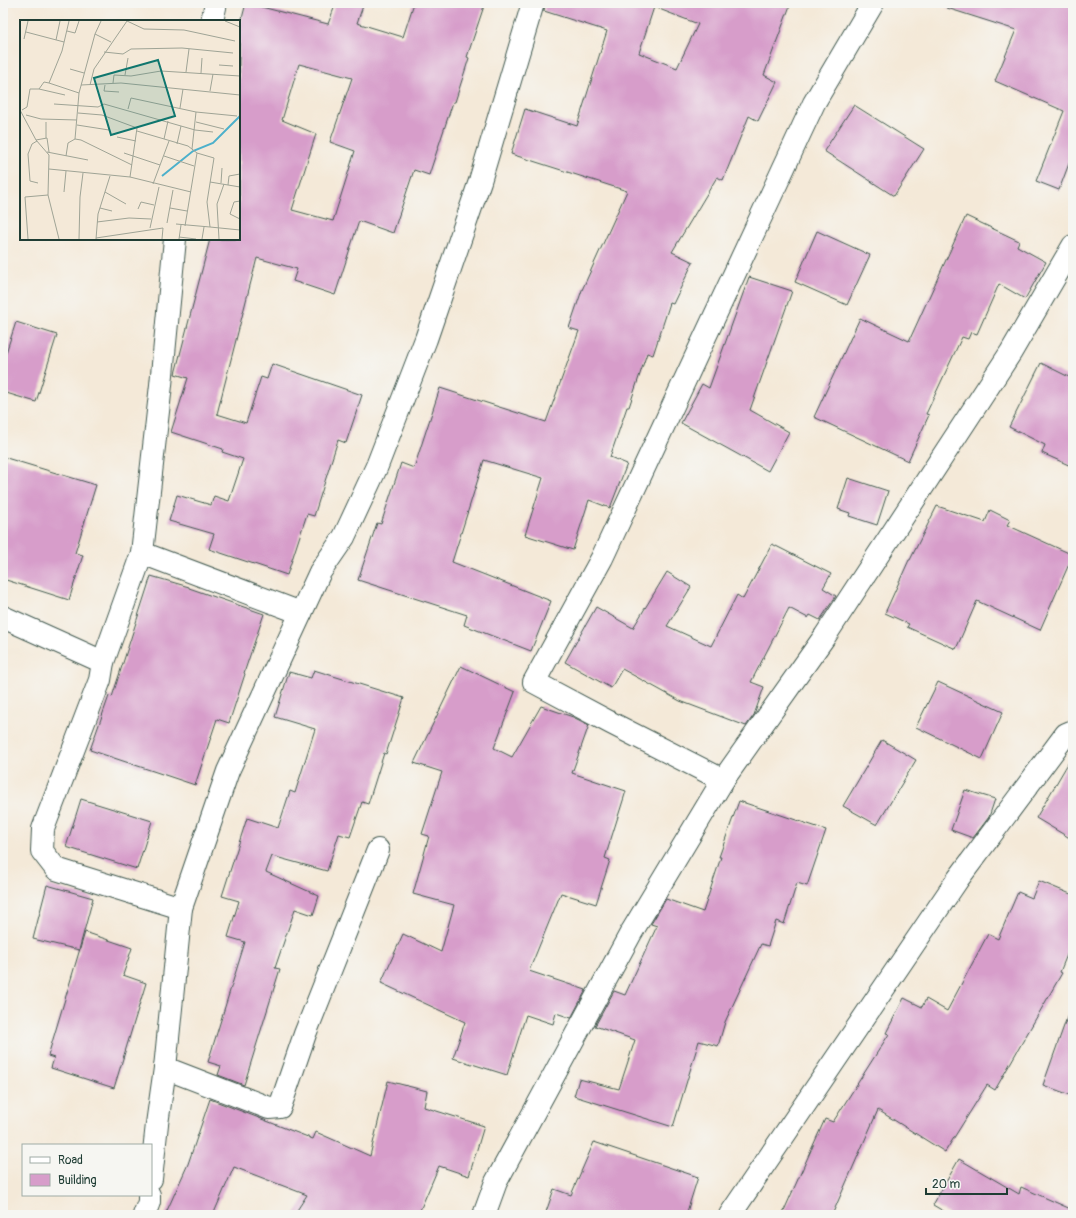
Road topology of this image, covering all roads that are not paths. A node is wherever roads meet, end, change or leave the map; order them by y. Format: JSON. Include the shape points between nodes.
{"nodes":[{"id":1,"x":216,"y":3,"type":"edge"},
{"id":2,"x":533,"y":3,"type":"edge"},
{"id":3,"x":872,"y":3,"type":"edge"},
{"id":4,"x":212,"y":20,"type":"edge"},
{"id":5,"x":175,"y":240,"type":"edge"},
{"id":6,"x":1073,"y":246,"type":"edge"},
{"id":7,"x":142,"y":553,"type":"junction"},
{"id":8,"x":301,"y":613,"type":"junction"},
{"id":9,"x":3,"y":617,"type":"edge"},
{"id":10,"x":103,"y":662,"type":"junction"},
{"id":11,"x":1073,"y":731,"type":"edge"},
{"id":12,"x":722,"y":780,"type":"junction"},
{"id":13,"x":378,"y":850,"type":"dead end"},
{"id":14,"x":181,"y":908,"type":"junction"},
{"id":15,"x":165,"y":1068,"type":"junction"},
{"id":16,"x":152,"y":1170,"type":"edge"},
{"id":17,"x":149,"y":1196,"type":"edge"},
{"id":18,"x":144,"y":1215,"type":"edge"},
{"id":19,"x":484,"y":1215,"type":"edge"},
{"id":20,"x":730,"y":1215,"type":"edge"}],
"edges":[{"from":1,"to":4,"type":"street"},
{"from":2,"to":8,"type":"street","via":[[480,181],[421,353],[374,473],[344,537],[320,572]]},
{"from":3,"to":12,"type":"street","via":[[814,103],[602,558],[534,682]]},
{"from":5,"to":7,"type":"street"},
{"from":6,"to":12,"type":"street","via":[[1011,352],[829,629]]},
{"from":7,"to":8,"type":"street"},
{"from":7,"to":10,"type":"street"},
{"from":8,"to":14,"type":"street","via":[[228,771]]},
{"from":9,"to":10,"type":"street"},
{"from":10,"to":14,"type":"street","via":[[100,680],[44,829],[42,851],[56,869]]},
{"from":11,"to":20,"type":"street","via":[[1066,734],[958,879]]},
{"from":12,"to":19,"type":"street","via":[[631,933],[496,1182]]},
{"from":13,"to":15,"type":"street","via":[[305,1034],[280,1107],[269,1108]]},
{"from":14,"to":15,"type":"street"},
{"from":15,"to":16,"type":"street"},
{"from":17,"to":18,"type":"street"}]}
